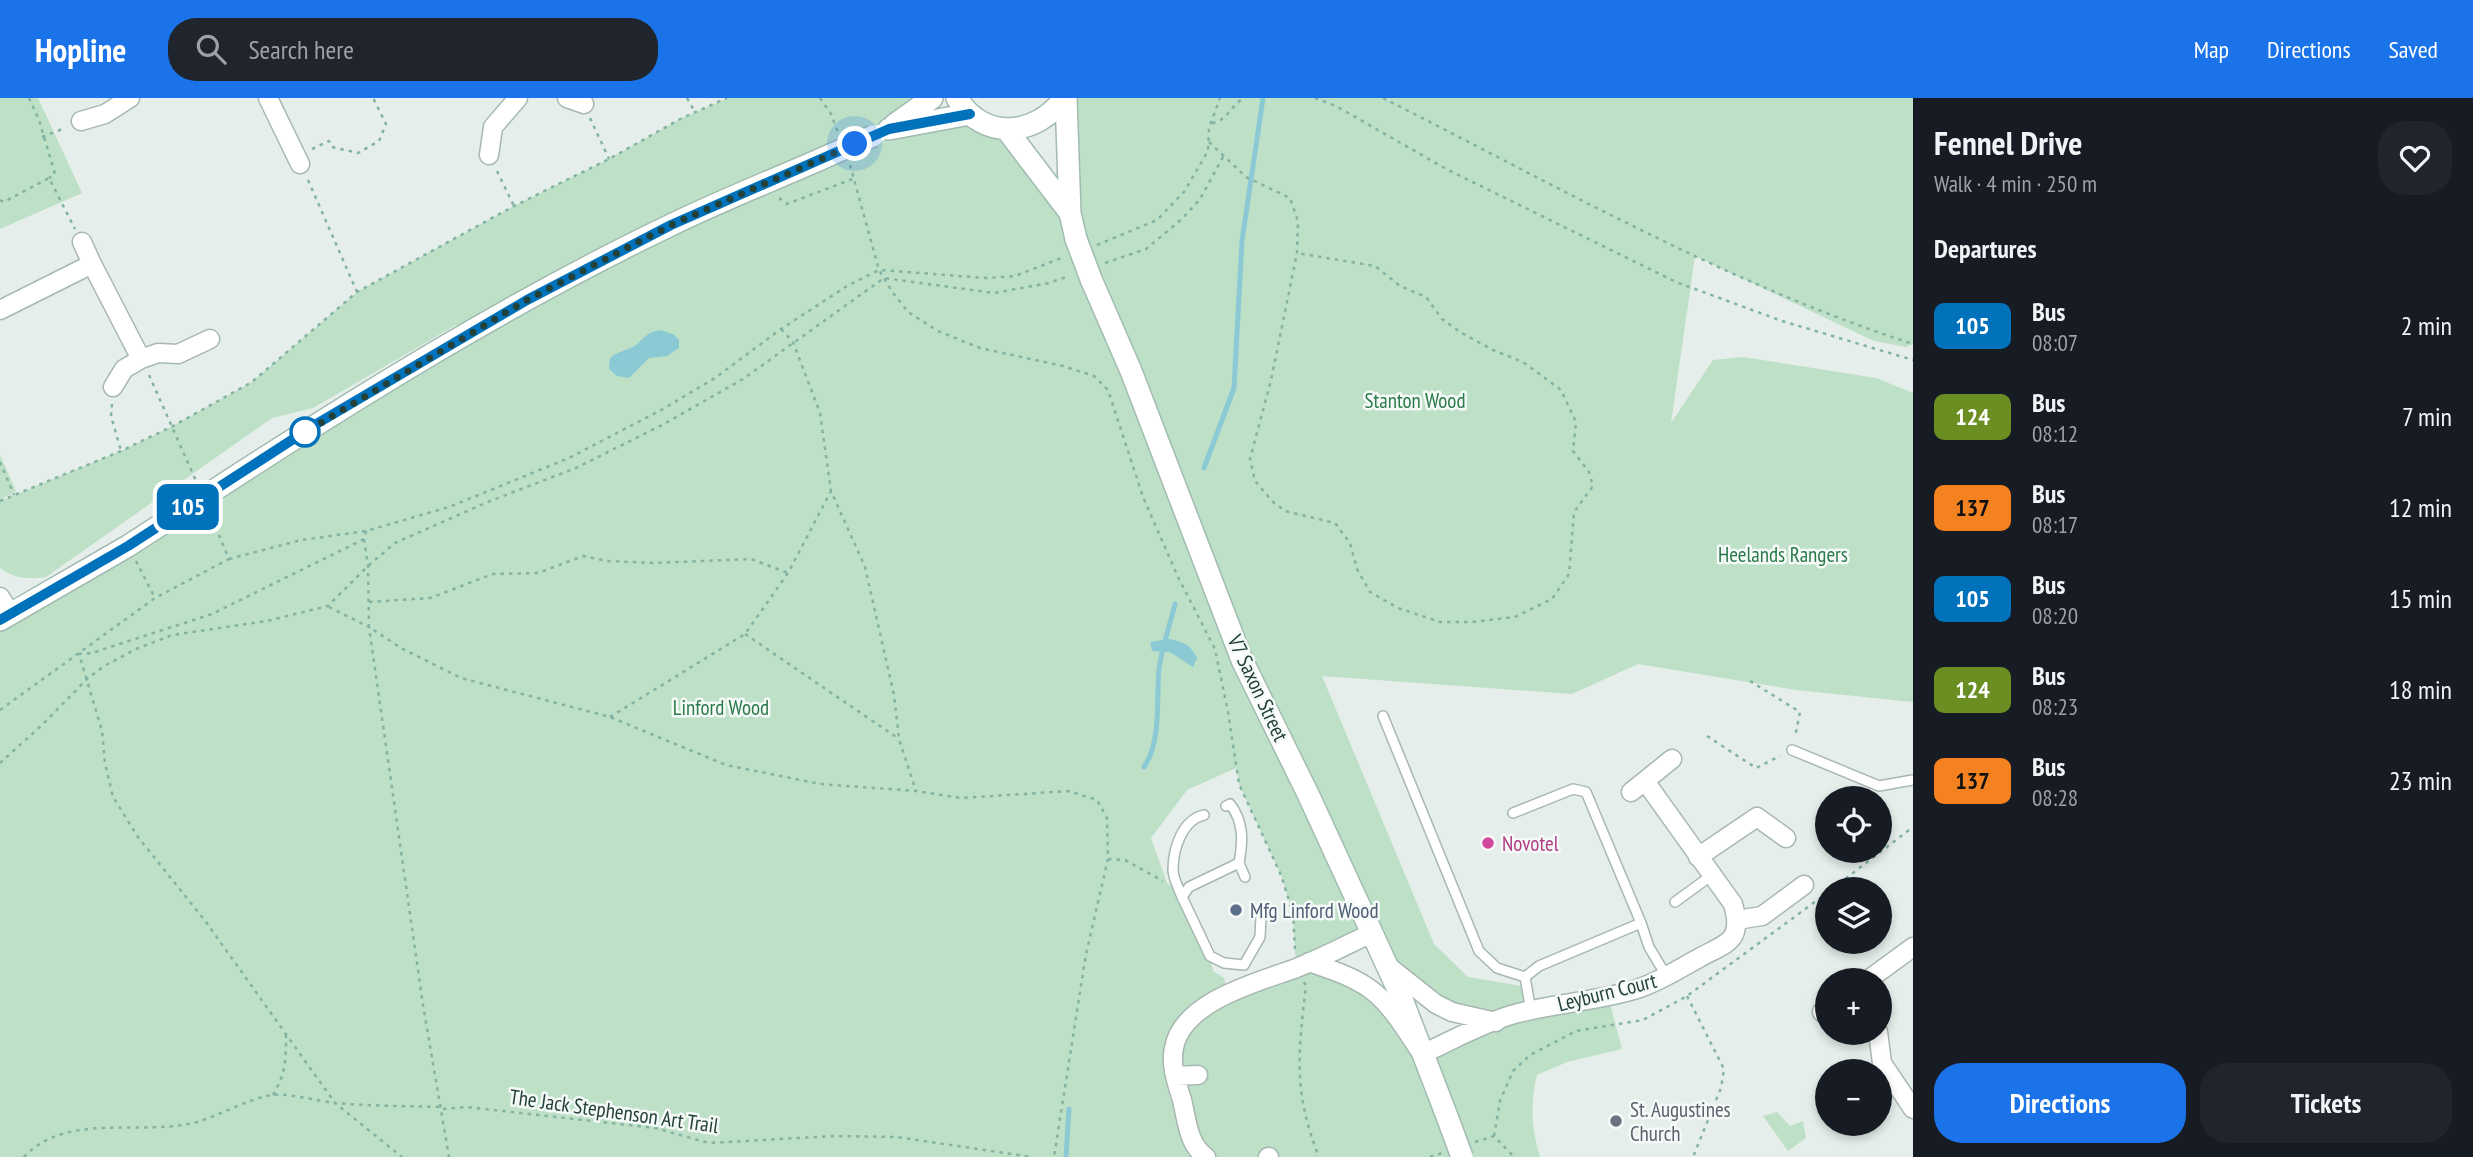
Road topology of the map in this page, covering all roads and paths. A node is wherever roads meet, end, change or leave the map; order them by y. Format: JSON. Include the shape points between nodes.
{"nodes":[{"id":1,"x":29,"y":98,"type":"edge"},
{"id":2,"x":130,"y":98,"type":"edge"},
{"id":3,"x":268,"y":98,"type":"edge"},
{"id":4,"x":373,"y":98,"type":"edge"},
{"id":5,"x":518,"y":98,"type":"edge"},
{"id":6,"x":687,"y":98,"type":"edge"},
{"id":7,"x":727,"y":98,"type":"edge"},
{"id":8,"x":820,"y":98,"type":"edge"},
{"id":9,"x":932,"y":98,"type":"edge"},
{"id":10,"x":1065,"y":98,"type":"edge"},
{"id":11,"x":1220,"y":98,"type":"edge"},
{"id":12,"x":1244,"y":98,"type":"edge"},
{"id":13,"x":1315,"y":98,"type":"edge"},
{"id":14,"x":1383,"y":98,"type":"edge"},
{"id":15,"x":576,"y":101,"type":"edge"},
{"id":16,"x":963,"y":106,"type":"edge"},
{"id":17,"x":695,"y":112,"type":"junction"},
{"id":18,"x":81,"y":121,"type":"joint"},
{"id":19,"x":1211,"y":123,"type":"junction"},
{"id":20,"x":1006,"y":129,"type":"junction"},
{"id":21,"x":881,"y":132,"type":"junction"},
{"id":22,"x":42,"y":137,"type":"junction"},
{"id":23,"x":841,"y":140,"type":"dead end"},
{"id":24,"x":1209,"y":142,"type":"junction"},
{"id":25,"x":489,"y":155,"type":"joint"},
{"id":26,"x":1223,"y":157,"type":"junction"},
{"id":27,"x":609,"y":159,"type":"junction"},
{"id":28,"x":298,"y":160,"type":"junction"},
{"id":29,"x":850,"y":165,"type":"dead end"},
{"id":30,"x":49,"y":178,"type":"junction"},
{"id":31,"x":855,"y":178,"type":"junction"},
{"id":32,"x":763,"y":184,"type":"junction"},
{"id":33,"x":0,"y":200,"type":"edge"},
{"id":34,"x":514,"y":206,"type":"junction"},
{"id":35,"x":1070,"y":213,"type":"junction"},
{"id":36,"x":82,"y":242,"type":"joint"},
{"id":37,"x":1079,"y":247,"type":"junction"},
{"id":38,"x":1297,"y":253,"type":"junction"},
{"id":39,"x":92,"y":264,"type":"junction"},
{"id":40,"x":879,"y":270,"type":"junction"},
{"id":41,"x":1087,"y":273,"type":"junction"},
{"id":42,"x":884,"y":278,"type":"junction"},
{"id":43,"x":356,"y":292,"type":"junction"},
{"id":44,"x":0,"y":310,"type":"edge"},
{"id":45,"x":781,"y":329,"type":"junction"},
{"id":46,"x":210,"y":339,"type":"dead end"},
{"id":47,"x":793,"y":342,"type":"junction"},
{"id":48,"x":1913,"y":344,"type":"edge"},
{"id":49,"x":141,"y":359,"type":"junction"},
{"id":50,"x":1913,"y":360,"type":"edge"},
{"id":51,"x":114,"y":387,"type":"joint"},
{"id":52,"x":173,"y":426,"type":"junction"},
{"id":53,"x":121,"y":451,"type":"junction"},
{"id":54,"x":0,"y":462,"type":"edge"},
{"id":55,"x":831,"y":491,"type":"junction"},
{"id":56,"x":14,"y":495,"type":"junction"},
{"id":57,"x":207,"y":496,"type":"junction"},
{"id":58,"x":0,"y":501,"type":"edge"},
{"id":59,"x":366,"y":531,"type":"junction"},
{"id":60,"x":364,"y":539,"type":"junction"},
{"id":61,"x":128,"y":546,"type":"junction"},
{"id":62,"x":229,"y":559,"type":"junction"},
{"id":63,"x":368,"y":566,"type":"junction"},
{"id":64,"x":788,"y":573,"type":"junction"},
{"id":65,"x":155,"y":598,"type":"junction"},
{"id":66,"x":369,"y":601,"type":"junction"},
{"id":67,"x":328,"y":606,"type":"junction"},
{"id":68,"x":4,"y":610,"type":"edge"},
{"id":69,"x":369,"y":627,"type":"junction"},
{"id":70,"x":745,"y":634,"type":"junction"},
{"id":71,"x":79,"y":654,"type":"junction"},
{"id":72,"x":87,"y":678,"type":"junction"},
{"id":73,"x":1749,"y":681,"type":"dead end"},
{"id":74,"x":0,"y":710,"type":"edge"},
{"id":75,"x":1383,"y":716,"type":"dead end"},
{"id":76,"x":610,"y":717,"type":"junction"},
{"id":77,"x":1707,"y":736,"type":"dead end"},
{"id":78,"x":899,"y":739,"type":"junction"},
{"id":79,"x":1792,"y":750,"type":"junction"},
{"id":80,"x":1672,"y":759,"type":"dead end"},
{"id":81,"x":0,"y":763,"type":"edge"},
{"id":82,"x":1913,"y":780,"type":"edge"},
{"id":83,"x":916,"y":791,"type":"junction"},
{"id":84,"x":1226,"y":806,"type":"dead end"},
{"id":85,"x":1513,"y":813,"type":"dead end"},
{"id":86,"x":1204,"y":815,"type":"dead end"},
{"id":87,"x":1913,"y":827,"type":"edge"},
{"id":88,"x":1786,"y":838,"type":"dead end"},
{"id":89,"x":1698,"y":857,"type":"junction"},
{"id":90,"x":1108,"y":859,"type":"junction"},
{"id":91,"x":1239,"y":863,"type":"junction"},
{"id":92,"x":1712,"y":875,"type":"junction"},
{"id":93,"x":1245,"y":877,"type":"dead end"},
{"id":94,"x":1848,"y":877,"type":"edge"},
{"id":95,"x":1804,"y":885,"type":"dead end"},
{"id":96,"x":1182,"y":897,"type":"junction"},
{"id":97,"x":1675,"y":902,"type":"dead end"},
{"id":98,"x":1815,"y":902,"type":"edge"},
{"id":99,"x":1261,"y":916,"type":"dead end"},
{"id":100,"x":1737,"y":920,"type":"junction"},
{"id":101,"x":1641,"y":923,"type":"junction"},
{"id":102,"x":1372,"y":933,"type":"junction"},
{"id":103,"x":1913,"y":947,"type":"edge"},
{"id":104,"x":1386,"y":964,"type":"junction"},
{"id":105,"x":1244,"y":965,"type":"junction"},
{"id":106,"x":1302,"y":965,"type":"junction"},
{"id":107,"x":1884,"y":968,"type":"edge"},
{"id":108,"x":1525,"y":976,"type":"junction"},
{"id":109,"x":1667,"y":977,"type":"junction"},
{"id":110,"x":1253,"y":982,"type":"junction"},
{"id":111,"x":1687,"y":996,"type":"junction"},
{"id":112,"x":1531,"y":1011,"type":"junction"},
{"id":113,"x":1496,"y":1021,"type":"junction"},
{"id":114,"x":286,"y":1034,"type":"junction"},
{"id":115,"x":1880,"y":1045,"type":"edge"},
{"id":116,"x":1422,"y":1054,"type":"junction"},
{"id":117,"x":1198,"y":1075,"type":"dead end"},
{"id":118,"x":1175,"y":1076,"type":"junction"},
{"id":119,"x":273,"y":1095,"type":"junction"},
{"id":120,"x":335,"y":1103,"type":"junction"},
{"id":121,"x":443,"y":1108,"type":"junction"},
{"id":122,"x":1913,"y":1109,"type":"edge"},
{"id":123,"x":1494,"y":1136,"type":"dead end"},
{"id":124,"x":24,"y":1157,"type":"edge"},
{"id":125,"x":402,"y":1157,"type":"edge"},
{"id":126,"x":449,"y":1157,"type":"edge"},
{"id":127,"x":1031,"y":1157,"type":"edge"},
{"id":128,"x":1054,"y":1157,"type":"edge"},
{"id":129,"x":1206,"y":1157,"type":"edge"},
{"id":130,"x":1319,"y":1157,"type":"edge"},
{"id":131,"x":1462,"y":1157,"type":"edge"},
{"id":132,"x":1693,"y":1157,"type":"edge"}],
"edges":[{"from":1,"to":22,"type":"path"},
{"from":2,"to":18,"type":"street","via":[[105,114]]},
{"from":3,"to":28,"type":"street"},
{"from":4,"to":28,"type":"path","via":[[386,124],[379,141],[358,153],[332,147],[329,141]]},
{"from":5,"to":25,"type":"street","via":[[494,127]]},
{"from":6,"to":17,"type":"path"},
{"from":7,"to":17,"type":"path"},
{"from":8,"to":23,"type":"path"},
{"from":9,"to":21,"type":"street"},
{"from":10,"to":20,"type":"street","via":[[1041,121]]},
{"from":10,"to":35,"type":"street","name":"V7 Saxon Street"},
{"from":11,"to":19,"type":"path"},
{"from":12,"to":19,"type":"path","via":[[1229,114]]},
{"from":13,"to":50,"type":"path","via":[[1676,282],[1782,321]]},
{"from":14,"to":48,"type":"path","via":[[1694,255],[1855,325]]},
{"from":15,"to":27,"type":"path","via":[[594,123]]},
{"from":16,"to":20,"type":"street","via":[[988,125]]},
{"from":16,"to":21,"type":"street"},
{"from":17,"to":27,"type":"path"},
{"from":18,"to":22,"type":"path"},
{"from":19,"to":24,"type":"path"},
{"from":20,"to":35,"type":"street","name":"V7 Saxon Street"},
{"from":21,"to":32,"type":"street","bridge":true},
{"from":22,"to":30,"type":"path","via":[[55,174]]},
{"from":24,"to":26,"type":"path"},
{"from":24,"to":37,"type":"path","via":[[1184,192],[1157,220]]},
{"from":25,"to":34,"type":"path"},
{"from":26,"to":38,"type":"path","via":[[1246,177],[1290,198],[1298,221]]},
{"from":26,"to":41,"type":"path","via":[[1200,199],[1182,219],[1146,249]]},
{"from":27,"to":34,"type":"path"},
{"from":28,"to":43,"type":"path"},
{"from":29,"to":31,"type":"path"},
{"from":30,"to":33,"type":"path"},
{"from":30,"to":36,"type":"path"},
{"from":31,"to":32,"type":"path","via":[[787,204]]},
{"from":31,"to":40,"type":"path"},
{"from":32,"to":57,"type":"street","via":[[671,225],[527,300],[318,423]]},
{"from":34,"to":43,"type":"path"},
{"from":35,"to":37,"type":"street","name":"V7 Saxon Street"},
{"from":36,"to":39,"type":"street"},
{"from":37,"to":40,"type":"path","via":[[1015,276]]},
{"from":37,"to":41,"type":"street","name":"V7 Saxon Street","bridge":true},
{"from":38,"to":38,"type":"path","via":[[1250,459],[1255,481],[1285,511],[1335,523],[1350,543],[1370,592],[1398,608],[1440,622],[1472,622],[1515,617],[1552,599],[1570,575],[1574,512],[1592,486],[1590,472],[1573,451],[1576,422],[1561,390],[1523,362],[1460,332],[1442,319],[1426,297],[1400,286],[1375,266]]},
{"from":39,"to":44,"type":"street"},
{"from":39,"to":49,"type":"street"},
{"from":40,"to":42,"type":"path"},
{"from":40,"to":45,"type":"path"},
{"from":41,"to":42,"type":"path","via":[[994,293]]},
{"from":41,"to":102,"type":"street","name":"V7 Saxon Street","via":[[1131,371],[1242,660]]},
{"from":42,"to":47,"type":"path"},
{"from":42,"to":106,"type":"path","via":[[908,312],[938,331],[980,348],[1094,376],[1108,390],[1143,497],[1215,649],[1239,784],[1281,875]]},
{"from":43,"to":52,"type":"path","via":[[251,382]]},
{"from":45,"to":47,"type":"path"},
{"from":45,"to":59,"type":"path","via":[[715,378],[569,458],[449,507]]},
{"from":46,"to":49,"type":"street","via":[[178,354],[158,353]]},
{"from":47,"to":55,"type":"path","via":[[820,413]]},
{"from":47,"to":63,"type":"path","via":[[743,379],[664,424],[576,468],[395,543]]},
{"from":49,"to":51,"type":"street","via":[[124,369]]},
{"from":49,"to":52,"type":"path"},
{"from":51,"to":53,"type":"path","via":[[111,416]]},
{"from":52,"to":53,"type":"path"},
{"from":52,"to":57,"type":"path"},
{"from":53,"to":56,"type":"path"},
{"from":54,"to":56,"type":"path"},
{"from":55,"to":64,"type":"path"},
{"from":55,"to":78,"type":"path","via":[[865,567],[894,695]]},
{"from":56,"to":58,"type":"path"},
{"from":57,"to":61,"type":"street","bridge":true},
{"from":57,"to":62,"type":"path"},
{"from":59,"to":60,"type":"path"},
{"from":59,"to":62,"type":"path","via":[[301,540]]},
{"from":60,"to":63,"type":"path"},
{"from":60,"to":71,"type":"path","via":[[212,614]]},
{"from":61,"to":65,"type":"path"},
{"from":61,"to":68,"type":"street"},
{"from":62,"to":65,"type":"path"},
{"from":63,"to":66,"type":"path"},
{"from":63,"to":67,"type":"path"},
{"from":64,"to":66,"type":"path","via":[[751,559],[654,563],[583,556],[538,573],[493,574],[430,598]]},
{"from":64,"to":70,"type":"path"},
{"from":65,"to":71,"type":"path"},
{"from":66,"to":69,"type":"path"},
{"from":67,"to":69,"type":"path"},
{"from":67,"to":72,"type":"path","via":[[267,621],[172,635],[136,649]]},
{"from":69,"to":76,"type":"path","via":[[461,677]]},
{"from":69,"to":121,"type":"path"},
{"from":70,"to":76,"type":"path"},
{"from":70,"to":78,"type":"path"},
{"from":71,"to":72,"type":"path"},
{"from":71,"to":74,"type":"path"},
{"from":72,"to":81,"type":"path"},
{"from":72,"to":114,"type":"path","via":[[113,797]]},
{"from":73,"to":79,"type":"path","via":[[1800,712]]},
{"from":75,"to":108,"type":"lane","via":[[1479,951],[1497,968]]},
{"from":76,"to":83,"type":"path","via":[[726,765],[820,784]]},
{"from":77,"to":79,"type":"path","via":[[1756,768]]},
{"from":78,"to":83,"type":"path"},
{"from":79,"to":82,"type":"lane","via":[[1879,786]]},
{"from":80,"to":89,"type":"street","via":[[1638,786]]},
{"from":83,"to":90,"type":"path","via":[[961,798],[1056,791],[1083,794],[1097,800],[1107,818]]},
{"from":84,"to":91,"type":"lane","via":[[1230,804],[1240,817]]},
{"from":85,"to":101,"type":"lane","via":[[1573,789],[1586,792]]},
{"from":86,"to":96,"type":"lane","via":[[1182,830],[1173,872]]},
{"from":87,"to":94,"type":"path"},
{"from":88,"to":89,"type":"street","via":[[1757,817]]},
{"from":89,"to":92,"type":"street"},
{"from":90,"to":96,"type":"path","via":[[1125,860],[1171,885]]},
{"from":90,"to":128,"type":"path","via":[[1086,954]]},
{"from":91,"to":93,"type":"lane"},
{"from":91,"to":96,"type":"lane","via":[[1189,887]]},
{"from":92,"to":97,"type":"lane"},
{"from":92,"to":100,"type":"street","via":[[1733,904]]},
{"from":95,"to":100,"type":"street","via":[[1762,916]]},
{"from":96,"to":105,"type":"lane","via":[[1210,956]]},
{"from":98,"to":111,"type":"path"},
{"from":99,"to":105,"type":"lane","via":[[1260,937]]},
{"from":100,"to":109,"type":"street","name":"Leyburn Court","via":[[1725,946]]},
{"from":101,"to":108,"type":"lane"},
{"from":101,"to":109,"type":"lane"},
{"from":102,"to":104,"type":"street","name":"V7 Saxon Street"},
{"from":102,"to":106,"type":"street"},
{"from":103,"to":107,"type":"street"},
{"from":104,"to":113,"type":"street","name":"Leyburn Court","via":[[1452,1012]]},
{"from":104,"to":116,"type":"street","name":"V7 Saxon Street"},
{"from":105,"to":110,"type":"lane"},
{"from":106,"to":110,"type":"street"},
{"from":106,"to":116,"type":"street","via":[[1340,973],[1370,989]]},
{"from":106,"to":130,"type":"path","via":[[1306,986],[1298,1059],[1300,1092]]},
{"from":108,"to":112,"type":"lane"},
{"from":109,"to":112,"type":"street","name":"Leyburn Court","via":[[1638,989]]},
{"from":110,"to":118,"type":"street","via":[[1193,1016],[1180,1031],[1174,1047]]},
{"from":111,"to":123,"type":"path","via":[[1643,1020],[1576,1031],[1530,1055],[1513,1072],[1500,1101]]},
{"from":111,"to":132,"type":"path","via":[[1724,1069]]},
{"from":112,"to":113,"type":"street","name":"Leyburn Court"},
{"from":113,"to":116,"type":"street","name":"Leyburn Court"},
{"from":114,"to":119,"type":"path","via":[[286,1062]]},
{"from":114,"to":120,"type":"path"},
{"from":115,"to":122,"type":"street","via":[[1882,1063]]},
{"from":116,"to":131,"type":"street","name":"V7 Saxon Street","bridge":true},
{"from":117,"to":118,"type":"street"},
{"from":118,"to":129,"type":"street","via":[[1192,1140]]},
{"from":119,"to":120,"type":"path","name":"The Jack Stephenson Art Trail"},
{"from":119,"to":124,"type":"path","via":[[195,1122],[63,1133]]},
{"from":120,"to":121,"type":"path","name":"The Jack Stephenson Art Trail"},
{"from":120,"to":125,"type":"path"},
{"from":121,"to":126,"type":"path"},
{"from":121,"to":127,"type":"path","name":"The Jack Stephenson Art Trail","via":[[655,1128],[709,1143],[897,1137]]}]}
